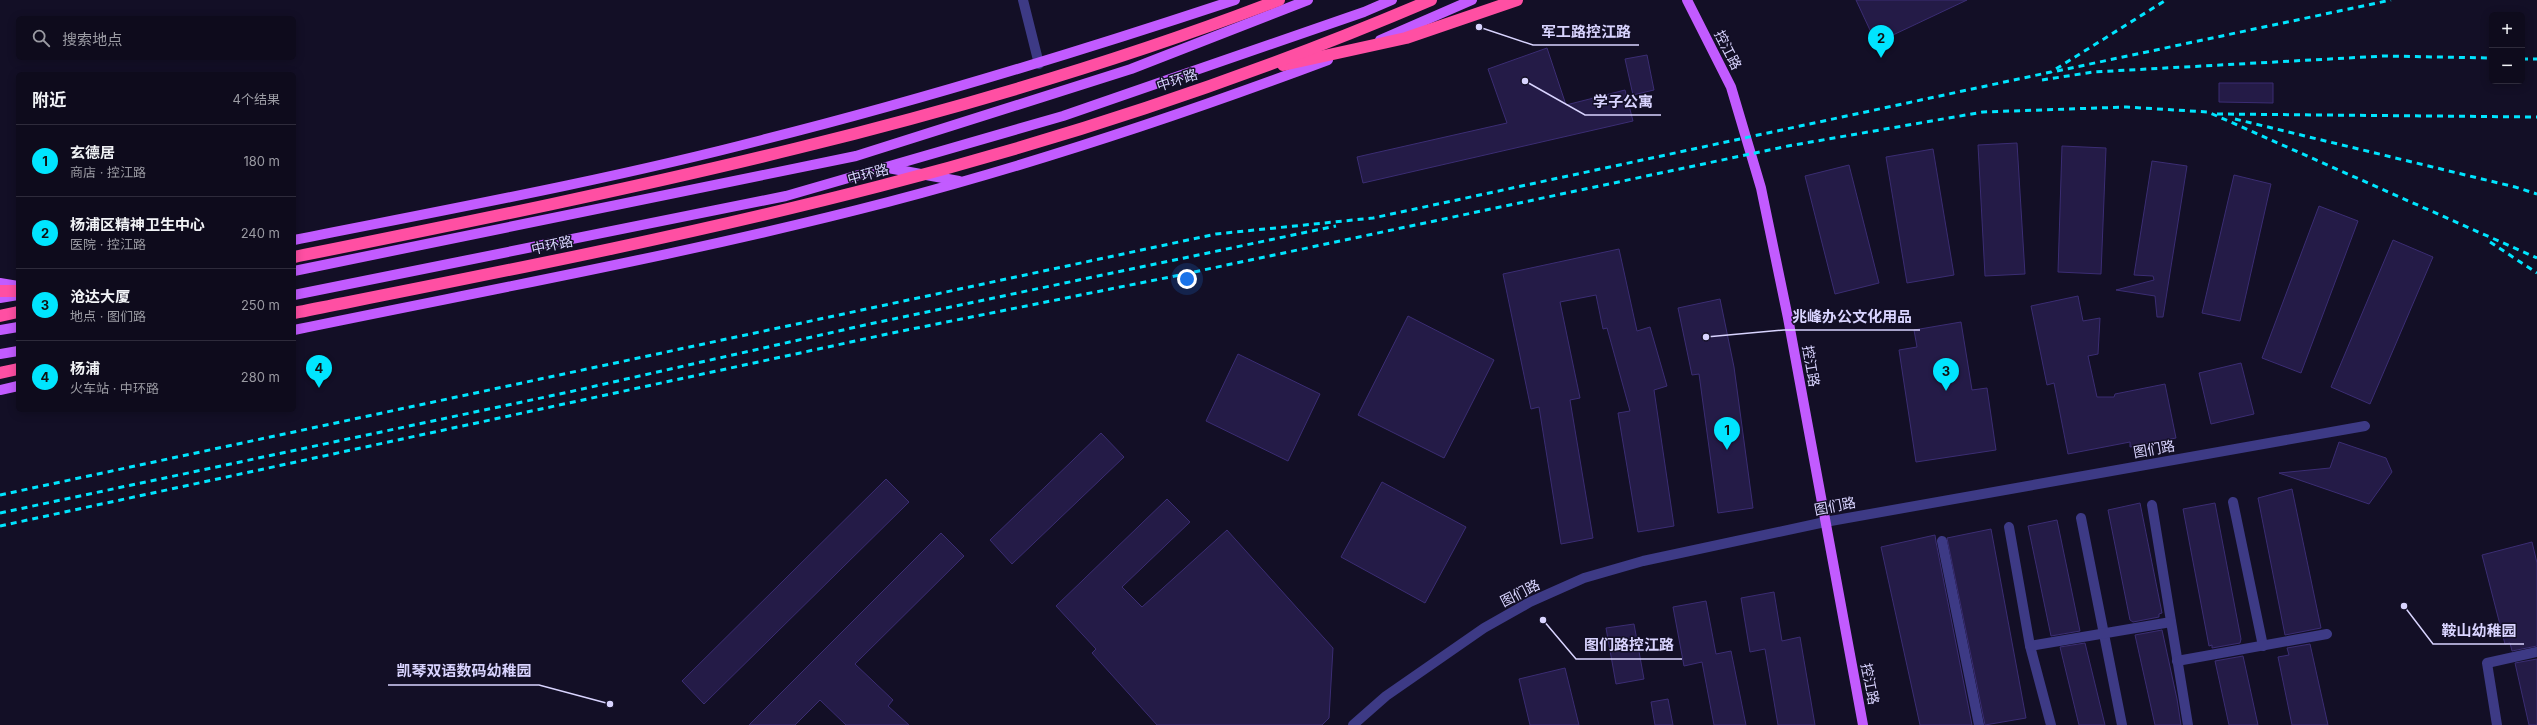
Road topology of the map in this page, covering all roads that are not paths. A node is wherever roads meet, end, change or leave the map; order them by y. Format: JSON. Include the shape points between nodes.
{"nodes":[{"id":1,"x":1023,"y":0,"type":"edge"},
{"id":2,"x":1235,"y":0,"type":"edge"},
{"id":3,"x":1279,"y":0,"type":"edge"},
{"id":4,"x":1308,"y":0,"type":"edge"},
{"id":5,"x":1392,"y":0,"type":"edge"},
{"id":6,"x":1431,"y":0,"type":"edge"},
{"id":7,"x":1472,"y":0,"type":"edge"},
{"id":8,"x":1517,"y":0,"type":"edge"},
{"id":9,"x":1687,"y":0,"type":"edge"},
{"id":10,"x":1039,"y":64,"type":"junction"},
{"id":11,"x":1245,"y":74,"type":"junction"},
{"id":12,"x":884,"y":168,"type":"junction"},
{"id":13,"x":961,"y":181,"type":"junction"},
{"id":14,"x":296,"y":240,"type":"edge"},
{"id":15,"x":296,"y":256,"type":"edge"},
{"id":16,"x":296,"y":262,"type":"edge"},
{"id":17,"x":318,"y":266,"type":"junction"},
{"id":18,"x":296,"y":271,"type":"edge"},
{"id":19,"x":0,"y":283,"type":"edge"},
{"id":20,"x":16,"y":286,"type":"edge"},
{"id":21,"x":0,"y":291,"type":"edge"},
{"id":22,"x":16,"y":291,"type":"edge"},
{"id":23,"x":16,"y":295,"type":"edge"},
{"id":24,"x":296,"y":295,"type":"edge"},
{"id":25,"x":0,"y":298,"type":"edge"},
{"id":26,"x":16,"y":312,"type":"edge"},
{"id":27,"x":296,"y":313,"type":"edge"},
{"id":28,"x":0,"y":316,"type":"edge"},
{"id":29,"x":16,"y":327,"type":"edge"},
{"id":30,"x":0,"y":330,"type":"edge"},
{"id":31,"x":296,"y":330,"type":"edge"},
{"id":32,"x":16,"y":351,"type":"edge"},
{"id":33,"x":0,"y":354,"type":"edge"},
{"id":34,"x":16,"y":369,"type":"edge"},
{"id":35,"x":0,"y":373,"type":"edge"},
{"id":36,"x":16,"y":386,"type":"edge"},
{"id":37,"x":0,"y":390,"type":"edge"},
{"id":38,"x":2365,"y":426,"type":"dead end"},
{"id":39,"x":2233,"y":502,"type":"dead end"},
{"id":40,"x":2152,"y":505,"type":"dead end"},
{"id":41,"x":2081,"y":518,"type":"dead end"},
{"id":42,"x":1825,"y":522,"type":"junction"},
{"id":43,"x":2009,"y":527,"type":"dead end"},
{"id":44,"x":1942,"y":541,"type":"dead end"},
{"id":45,"x":2171,"y":622,"type":"junction"},
{"id":46,"x":2104,"y":633,"type":"junction"},
{"id":47,"x":2327,"y":634,"type":"dead end"},
{"id":48,"x":2030,"y":646,"type":"junction"},
{"id":49,"x":2262,"y":646,"type":"junction"},
{"id":50,"x":2537,"y":652,"type":"edge"},
{"id":51,"x":2178,"y":661,"type":"junction"},
{"id":52,"x":1353,"y":725,"type":"edge"},
{"id":53,"x":1863,"y":725,"type":"edge"},
{"id":54,"x":1979,"y":725,"type":"edge"},
{"id":55,"x":2051,"y":725,"type":"edge"},
{"id":56,"x":2122,"y":725,"type":"edge"},
{"id":57,"x":2188,"y":725,"type":"edge"},
{"id":58,"x":2496,"y":725,"type":"edge"}],
"edges":[{"from":1,"to":10,"type":"street"},
{"from":2,"to":10,"type":"main road"},
{"from":3,"to":15,"type":"highway","via":[[1228,20],[1073,70],[867,130],[660,182]]},
{"from":4,"to":17,"type":"main road","via":[[1131,69],[856,156]]},
{"from":5,"to":12,"type":"main road","via":[[1364,12],[1071,113]]},
{"from":6,"to":11,"type":"highway","name":"中环路","bridge":true},
{"from":7,"to":13,"type":"main road","via":[[1404,30],[1250,89]]},
{"from":8,"to":11,"type":"highway","bridge":true,"via":[[1406,38]]},
{"from":9,"to":42,"type":"main road","name":"控江路","via":[[1731,87],[1761,188],[1788,318]]},
{"from":10,"to":14,"type":"main road","via":[[862,114],[657,166]]},
{"from":11,"to":27,"type":"highway","name":"中环路","bridge":true,"via":[[1076,129],[868,189],[672,236]]},
{"from":12,"to":13,"type":"main road"},
{"from":12,"to":24,"type":"main road","via":[[786,196]]},
{"from":13,"to":31,"type":"main road","via":[[888,202],[675,252]]},
{"from":16,"to":17,"type":"main road"},
{"from":17,"to":18,"type":"main road"},
{"from":19,"to":20,"type":"main road"},
{"from":21,"to":22,"type":"highway"},
{"from":23,"to":25,"type":"main road"},
{"from":26,"to":28,"type":"highway"},
{"from":29,"to":30,"type":"main road"},
{"from":32,"to":33,"type":"main road"},
{"from":34,"to":35,"type":"highway"},
{"from":36,"to":37,"type":"main road"},
{"from":38,"to":42,"type":"street","name":"图们路"},
{"from":39,"to":49,"type":"street"},
{"from":40,"to":45,"type":"street"},
{"from":41,"to":46,"type":"street"},
{"from":42,"to":52,"type":"street","name":"图们路","via":[[1643,561],[1584,578],[1530,602],[1484,628],[1386,696]]},
{"from":42,"to":53,"type":"main road","name":"控江路"},
{"from":43,"to":48,"type":"street"},
{"from":44,"to":54,"type":"street"},
{"from":45,"to":46,"type":"street"},
{"from":45,"to":51,"type":"street"},
{"from":46,"to":48,"type":"street"},
{"from":46,"to":56,"type":"street"},
{"from":47,"to":49,"type":"street"},
{"from":48,"to":55,"type":"street"},
{"from":49,"to":51,"type":"street"},
{"from":50,"to":58,"type":"street","via":[[2487,663]]},
{"from":51,"to":57,"type":"street"}]}
